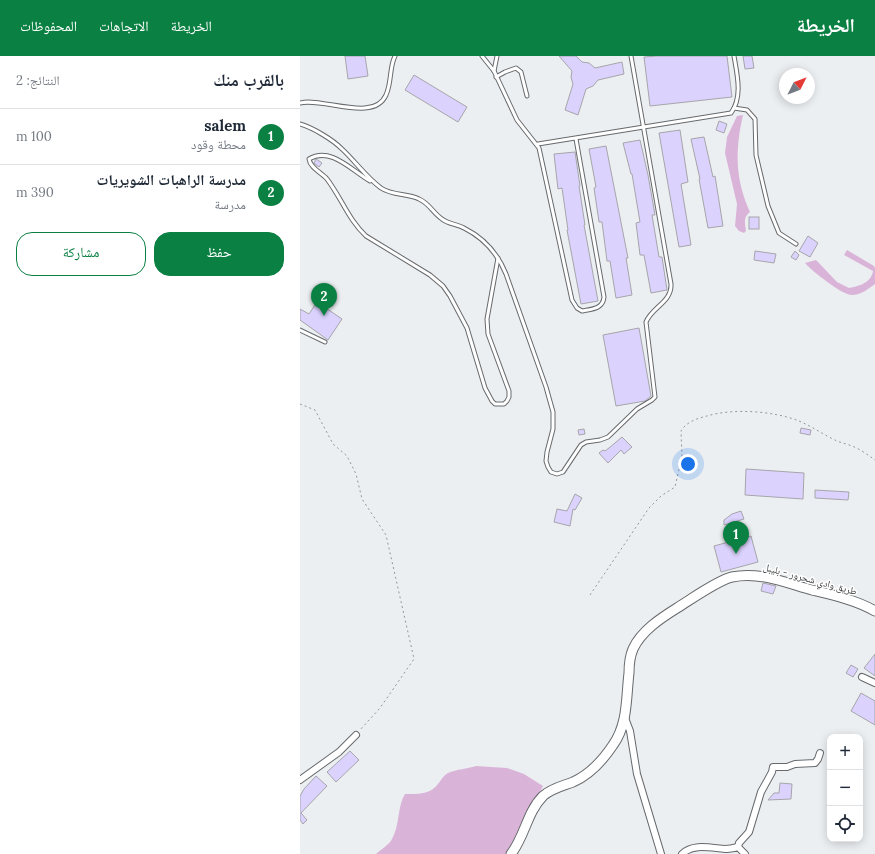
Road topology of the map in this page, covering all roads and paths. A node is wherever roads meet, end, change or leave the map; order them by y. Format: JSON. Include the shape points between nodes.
{"nodes":[{"id":1,"x":395,"y":56,"type":"edge"},
{"id":2,"x":482,"y":56,"type":"edge"},
{"id":3,"x":496,"y":56,"type":"edge"},
{"id":4,"x":631,"y":56,"type":"edge"},
{"id":5,"x":734,"y":56,"type":"edge"},
{"id":6,"x":494,"y":71,"type":"junction"},
{"id":7,"x":496,"y":77,"type":"junction"},
{"id":8,"x":527,"y":96,"type":"dead end"},
{"id":9,"x":300,"y":103,"type":"edge"},
{"id":10,"x":734,"y":108,"type":"junction"},
{"id":11,"x":300,"y":124,"type":"edge"},
{"id":12,"x":644,"y":128,"type":"junction"},
{"id":13,"x":576,"y":139,"type":"junction"},
{"id":14,"x":538,"y":144,"type":"junction"},
{"id":15,"x":374,"y":182,"type":"junction"},
{"id":16,"x":796,"y":244,"type":"dead end"},
{"id":17,"x":498,"y":257,"type":"junction"},
{"id":18,"x":300,"y":330,"type":"edge"},
{"id":19,"x":325,"y":342,"type":"dead end"},
{"id":20,"x":300,"y":404,"type":"edge"},
{"id":21,"x":875,"y":460,"type":"edge"},
{"id":22,"x":590,"y":595,"type":"dead end"},
{"id":23,"x":875,"y":612,"type":"edge"},
{"id":24,"x":862,"y":677,"type":"dead end"},
{"id":25,"x":875,"y":683,"type":"edge"},
{"id":26,"x":625,"y":718,"type":"junction"},
{"id":27,"x":356,"y":735,"type":"joint"},
{"id":28,"x":820,"y":753,"type":"dead end"},
{"id":29,"x":300,"y":780,"type":"edge"},
{"id":30,"x":738,"y":847,"type":"junction"},
{"id":31,"x":512,"y":854,"type":"edge"},
{"id":32,"x":661,"y":854,"type":"edge"},
{"id":33,"x":682,"y":854,"type":"edge"},
{"id":34,"x":746,"y":854,"type":"edge"}],
"edges":[{"from":1,"to":9,"type":"lane","via":[[386,96],[375,106],[349,108],[310,101]]},
{"from":2,"to":6,"type":"lane"},
{"from":3,"to":6,"type":"lane"},
{"from":4,"to":12,"type":"lane"},
{"from":5,"to":10,"type":"lane","via":[[739,82]]},
{"from":6,"to":7,"type":"lane"},
{"from":7,"to":8,"type":"lane","via":[[516,68],[521,72]]},
{"from":7,"to":14,"type":"lane","via":[[517,120]]},
{"from":10,"to":12,"type":"lane","via":[[731,113]]},
{"from":10,"to":16,"type":"lane","via":[[747,110],[755,119],[756,154],[768,206],[779,232]]},
{"from":11,"to":15,"type":"lane","via":[[337,144]]},
{"from":12,"to":13,"type":"lane"},
{"from":12,"to":17,"type":"lane","via":[[671,284],[669,295],[648,316],[646,322],[655,397],[608,437],[586,442],[563,472],[557,474],[551,472],[546,460],[553,429],[553,412]]},
{"from":13,"to":14,"type":"lane"},
{"from":13,"to":14,"type":"lane","via":[[604,297],[600,307],[582,311],[572,300]]},
{"from":15,"to":17,"type":"lane","via":[[393,193],[421,199],[443,220],[462,227],[482,239]]},
{"from":15,"to":17,"type":"lane","via":[[335,158],[319,156],[309,159],[329,182],[359,230],[443,286],[467,328],[485,388],[492,401],[500,405],[508,401],[509,391],[488,334],[487,319]]},
{"from":18,"to":19,"type":"lane"},
{"from":20,"to":27,"type":"path","via":[[315,410],[333,444],[347,456],[356,474],[362,499],[386,536],[414,659],[380,708]]},
{"from":21,"to":22,"type":"path","via":[[851,445],[799,421],[784,417],[735,411],[701,417],[687,424],[681,431],[682,456],[675,487],[649,508]]},
{"from":23,"to":26,"type":"street","name":"طريق وادي شحرور - بليبل","via":[[856,602],[768,578],[746,575],[730,577],[662,618],[649,628],[636,644],[630,664]]},
{"from":24,"to":25,"type":"street"},
{"from":26,"to":31,"type":"street","name":"طريق وادي شحرور - بليبل","via":[[613,745],[587,774],[549,791],[534,807]]},
{"from":26,"to":32,"type":"street","via":[[630,730],[637,774]]},
{"from":27,"to":29,"type":"street","via":[[339,752]]},
{"from":28,"to":30,"type":"street","via":[[815,763],[773,766],[761,792],[749,832]]},
{"from":30,"to":33,"type":"street","via":[[688,849]]},
{"from":30,"to":34,"type":"street"}]}
